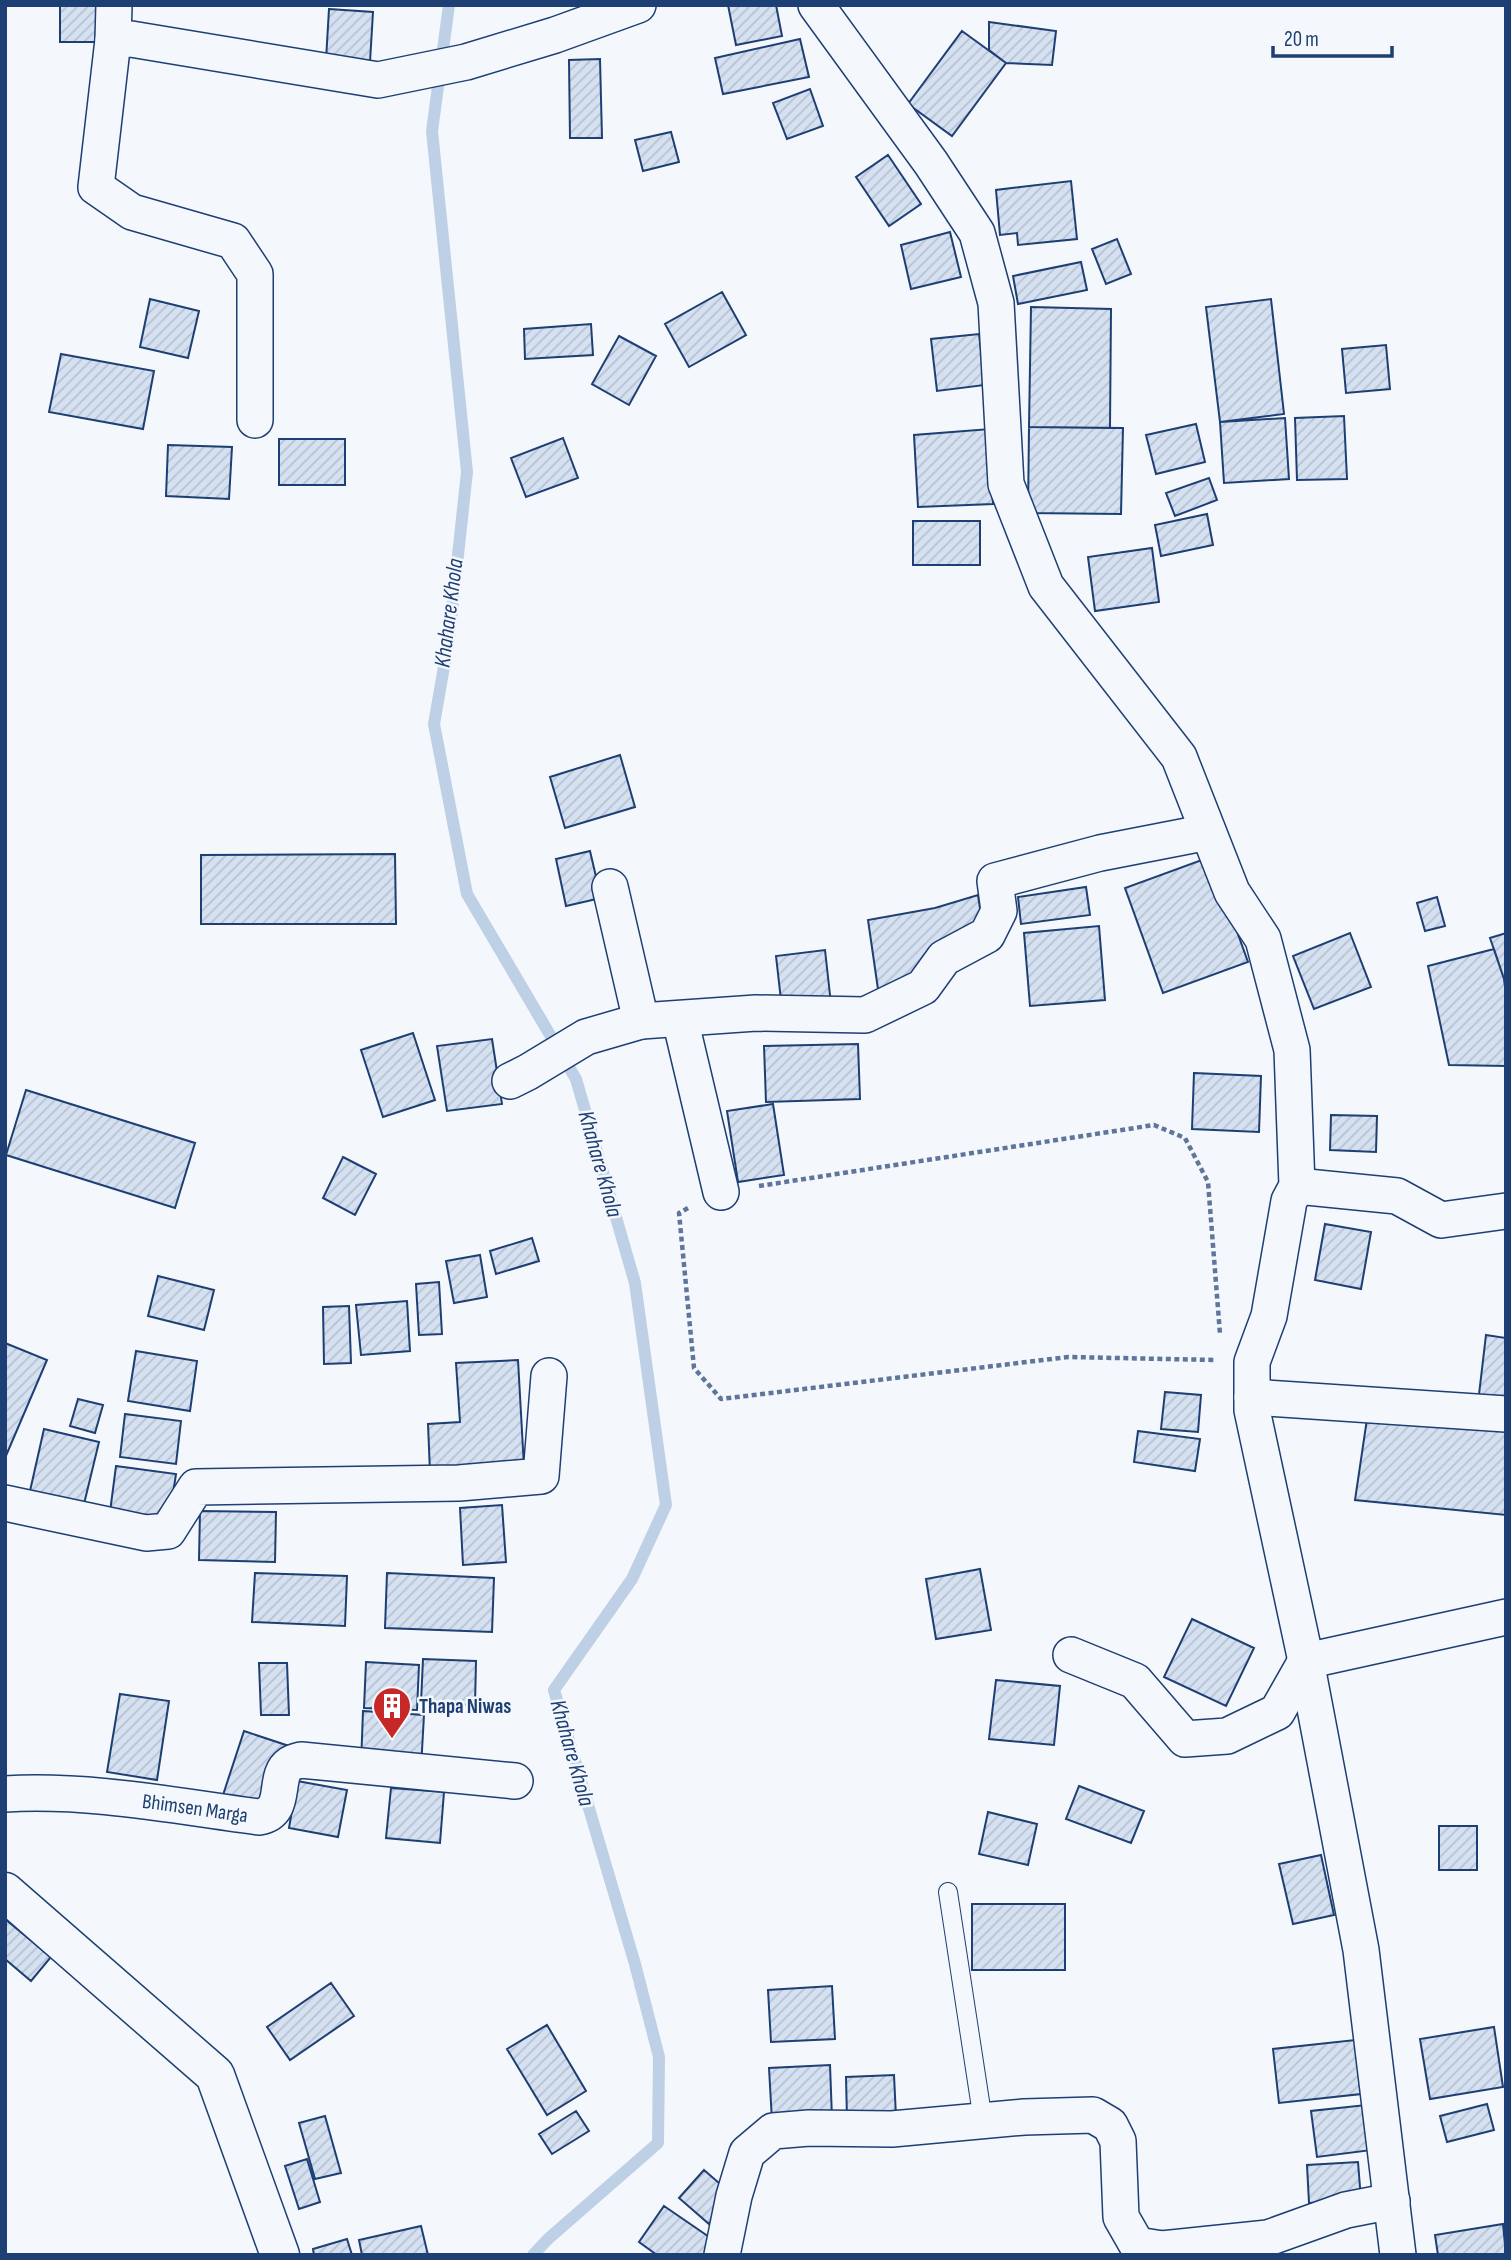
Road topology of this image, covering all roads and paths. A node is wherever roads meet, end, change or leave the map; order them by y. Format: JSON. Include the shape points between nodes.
{"nodes":[{"id":1,"x":114,"y":5,"type":"edge"},
{"id":2,"x":638,"y":5,"type":"edge"},
{"id":3,"x":816,"y":5,"type":"edge"},
{"id":4,"x":113,"y":40,"type":"junction"},
{"id":5,"x":255,"y":420,"type":"dead end"},
{"id":6,"x":1208,"y":832,"type":"junction"},
{"id":7,"x":610,"y":887,"type":"dead end"},
{"id":8,"x":680,"y":1020,"type":"junction"},
{"id":9,"x":641,"y":1021,"type":"junction"},
{"id":10,"x":519,"y":1076,"type":"dead end"},
{"id":11,"x":1297,"y":1186,"type":"junction"},
{"id":12,"x":721,"y":1192,"type":"junction"},
{"id":13,"x":1506,"y":1211,"type":"edge"},
{"id":14,"x":1237,"y":1361,"type":"junction"},
{"id":15,"x":549,"y":1376,"type":"dead end"},
{"id":16,"x":1252,"y":1397,"type":"junction"},
{"id":17,"x":1506,"y":1414,"type":"edge"},
{"id":18,"x":5,"y":1503,"type":"edge"},
{"id":19,"x":1506,"y":1617,"type":"edge"},
{"id":20,"x":1071,"y":1656,"type":"dead end"},
{"id":21,"x":1306,"y":1661,"type":"junction"},
{"id":22,"x":515,"y":1781,"type":"dead end"},
{"id":23,"x":5,"y":1794,"type":"edge"},
{"id":24,"x":5,"y":1892,"type":"edge"},
{"id":25,"x":948,"y":1892,"type":"dead end"},
{"id":26,"x":983,"y":2121,"type":"junction"},
{"id":27,"x":1392,"y":2202,"type":"junction"},
{"id":28,"x":280,"y":2255,"type":"edge"},
{"id":29,"x":722,"y":2255,"type":"edge"},
{"id":30,"x":1398,"y":2255,"type":"edge"}],
"edges":[{"from":1,"to":4,"type":"street"},
{"from":2,"to":4,"type":"street","via":[[466,62],[377,80],[131,39]]},
{"from":3,"to":6,"type":"street","via":[[977,233],[996,303],[1006,484],[1046,586],[1179,757]]},
{"from":4,"to":5,"type":"street","via":[[96,187],[132,212],[233,241],[255,274]]},
{"from":6,"to":8,"type":"street","via":[[1100,853],[995,881],[999,911],[987,935],[944,958],[923,987],[865,1015],[756,1013]]},
{"from":6,"to":11,"type":"street","via":[[1232,892],[1263,939],[1292,1050]]},
{"from":7,"to":9,"type":"street"},
{"from":8,"to":9,"type":"street"},
{"from":8,"to":12,"type":"street"},
{"from":9,"to":10,"type":"street","via":[[586,1037]]},
{"from":11,"to":13,"type":"street","via":[[1397,1196],[1441,1220]]},
{"from":11,"to":14,"type":"street","via":[[1289,1202],[1269,1317]]},
{"from":12,"to":14,"type":"path","via":[[1154,1125],[1185,1138],[1208,1182]]},
{"from":12,"to":14,"type":"path","via":[[679,1213],[694,1368],[721,1399],[1068,1357]]},
{"from":14,"to":16,"type":"street"},
{"from":15,"to":18,"type":"street","via":[[541,1476],[459,1483],[196,1487],[168,1531],[146,1533]]},
{"from":16,"to":17,"type":"street"},
{"from":16,"to":21,"type":"street"},
{"from":19,"to":21,"type":"street"},
{"from":20,"to":21,"type":"street","via":[[1135,1681],[1185,1739],[1227,1736],[1277,1712]]},
{"from":21,"to":27,"type":"street","via":[[1361,1950]]},
{"from":22,"to":23,"type":"street","name":"Bhimsen Marga","via":[[301,1760],[285,1769],[276,1807],[268,1816],[259,1817],[69,1793]]},
{"from":24,"to":28,"type":"street","via":[[215,2075]]},
{"from":25,"to":26,"type":"lane"},
{"from":26,"to":27,"type":"street","via":[[1093,2115],[1110,2124],[1118,2141],[1121,2217],[1137,2245],[1162,2249],[1268,2238],[1346,2210]]},
{"from":26,"to":29,"type":"street","via":[[892,2129],[774,2131],[747,2154]]},
{"from":27,"to":30,"type":"street"}]}
